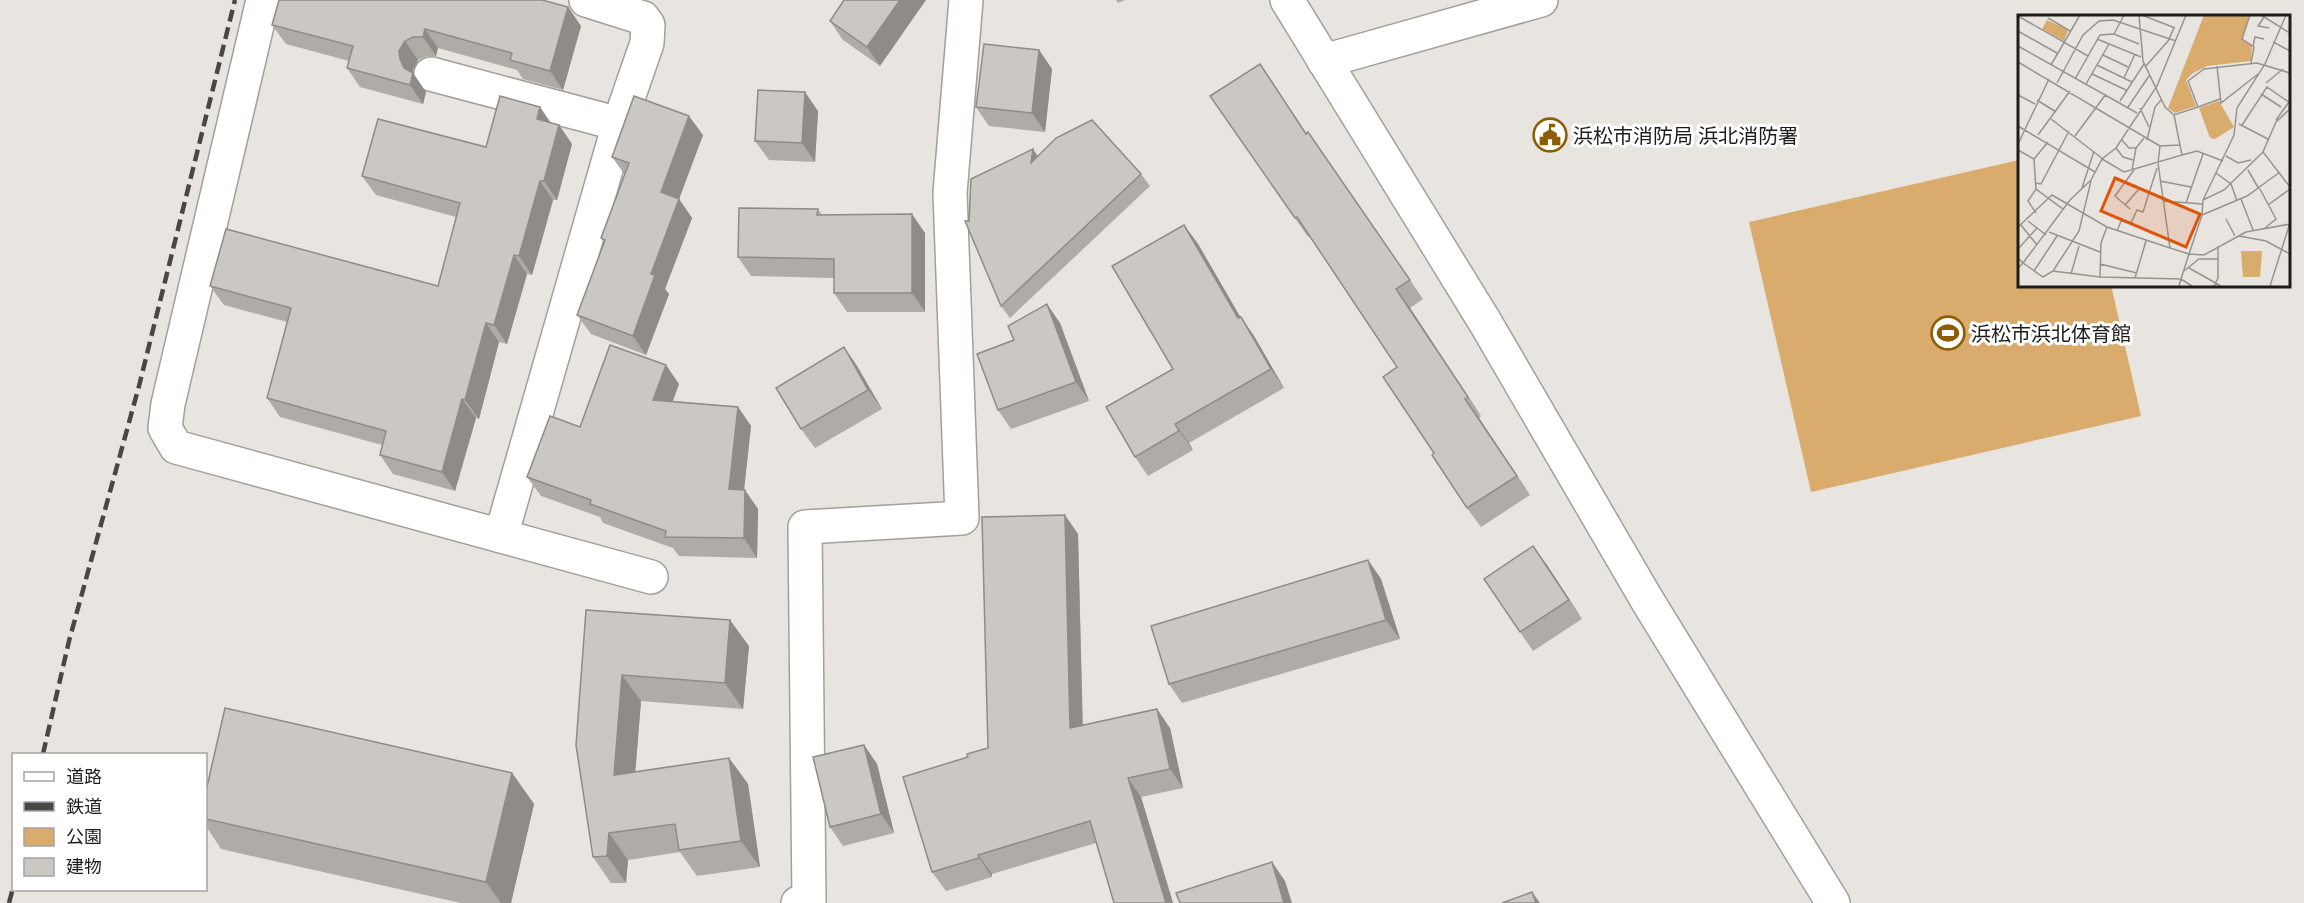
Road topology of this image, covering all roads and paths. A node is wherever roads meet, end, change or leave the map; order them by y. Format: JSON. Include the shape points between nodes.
{"nodes":[{"id":1,"x":263,"y":0,"type":"edge"},
{"id":2,"x":586,"y":0,"type":"edge"},
{"id":3,"x":966,"y":0,"type":"edge"},
{"id":4,"x":1287,"y":0,"type":"edge"},
{"id":5,"x":1541,"y":0,"type":"edge"},
{"id":6,"x":1324,"y":61,"type":"junction"},
{"id":7,"x":431,"y":74,"type":"dead end"},
{"id":8,"x":619,"y":124,"type":"junction"},
{"id":9,"x":501,"y":537,"type":"junction"},
{"id":10,"x":651,"y":577,"type":"dead end"},
{"id":11,"x":798,"y":903,"type":"edge"},
{"id":12,"x":1833,"y":903,"type":"edge"}],
"edges":[{"from":1,"to":9,"type":"street","via":[[165,428],[176,447],[197,454]]},
{"from":2,"to":8,"type":"street","via":[[643,18],[648,26],[647,43]]},
{"from":3,"to":11,"type":"street","via":[[950,193],[962,518],[805,526],[810,901]]},
{"from":4,"to":6,"type":"street"},
{"from":5,"to":6,"type":"street"},
{"from":6,"to":12,"type":"street"},
{"from":7,"to":8,"type":"street"},
{"from":8,"to":9,"type":"street"},
{"from":9,"to":10,"type":"street"}]}
